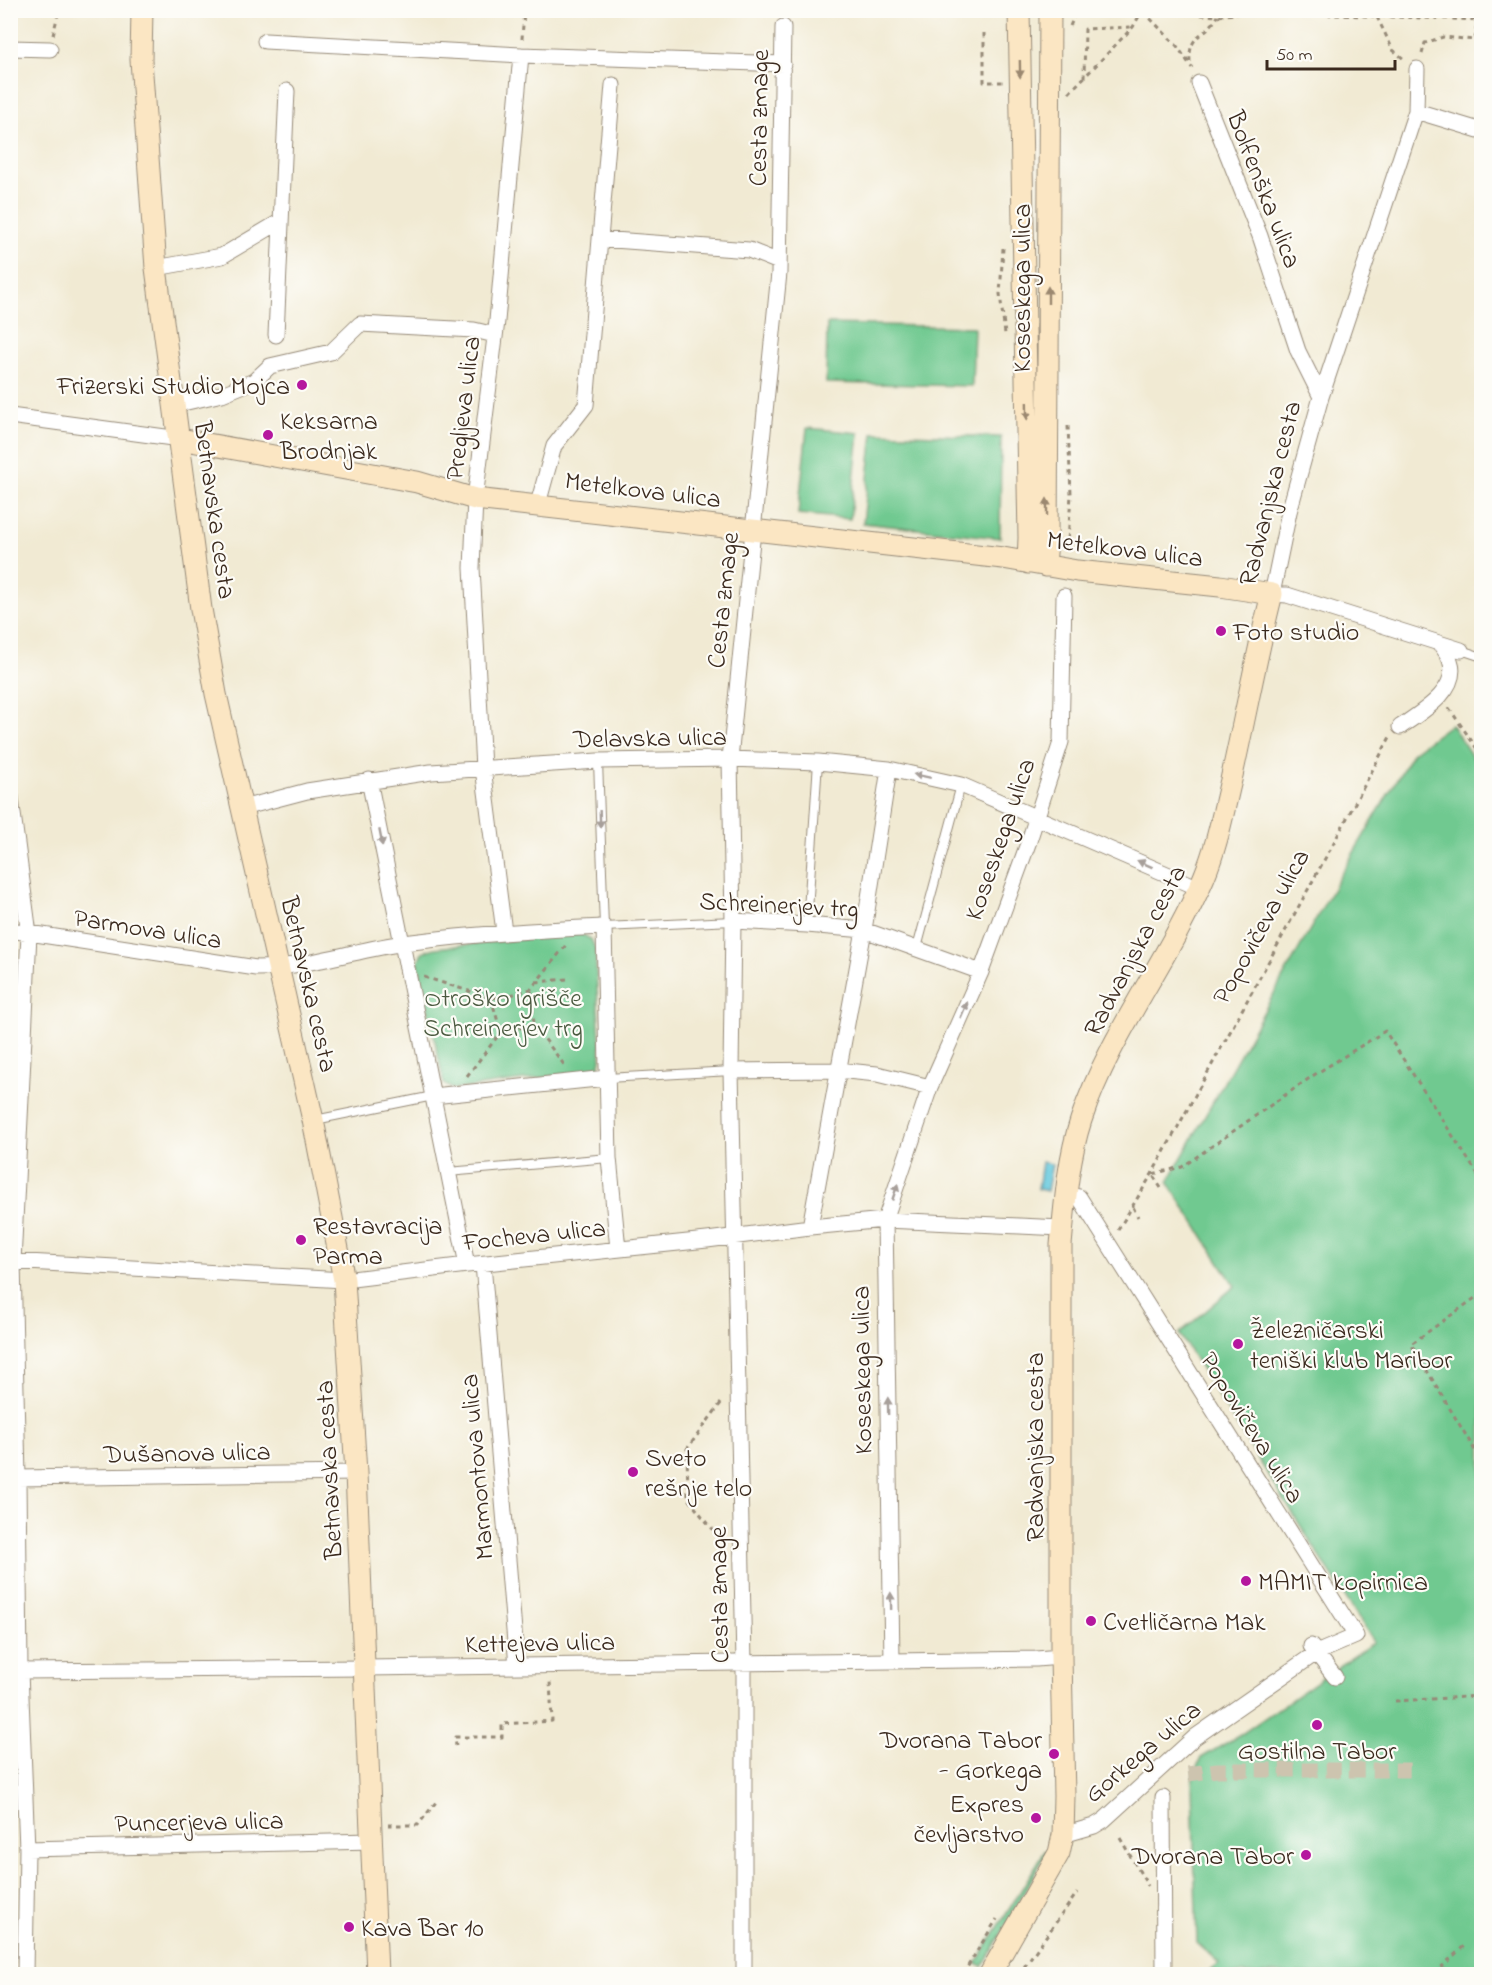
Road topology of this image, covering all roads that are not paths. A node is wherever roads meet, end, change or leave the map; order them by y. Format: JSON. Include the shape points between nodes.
{"nodes":[{"id":1,"x":142,"y":10,"type":"edge"},
{"id":2,"x":1019,"y":10,"type":"edge"},
{"id":3,"x":1050,"y":10,"type":"edge"},
{"id":4,"x":783,"y":27,"type":"dead end"},
{"id":5,"x":265,"y":41,"type":"dead end"},
{"id":6,"x":10,"y":48,"type":"edge"},
{"id":7,"x":50,"y":49,"type":"road end"},
{"id":8,"x":521,"y":56,"type":"junction"},
{"id":9,"x":783,"y":64,"type":"junction"},
{"id":10,"x":1417,"y":69,"type":"road end"},
{"id":11,"x":1199,"y":83,"type":"road end"},
{"id":12,"x":612,"y":85,"type":"dead end"},
{"id":13,"x":286,"y":91,"type":"dead end"},
{"id":14,"x":1416,"y":111,"type":"junction"},
{"id":15,"x":1482,"y":131,"type":"edge"},
{"id":16,"x":281,"y":221,"type":"junction"},
{"id":17,"x":600,"y":239,"type":"junction"},
{"id":18,"x":779,"y":262,"type":"junction"},
{"id":19,"x":156,"y":268,"type":"junction"},
{"id":20,"x":276,"y":334,"type":"dead end"},
{"id":21,"x":495,"y":335,"type":"junction"},
{"id":22,"x":1321,"y":397,"type":"junction"},
{"id":23,"x":174,"y":405,"type":"junction"},
{"id":24,"x":10,"y":416,"type":"edge"},
{"id":25,"x":180,"y":439,"type":"junction"},
{"id":26,"x":475,"y":499,"type":"junction"},
{"id":27,"x":538,"y":504,"type":"junction"},
{"id":28,"x":753,"y":530,"type":"junction"},
{"id":29,"x":1036,"y":564,"type":"junction"},
{"id":30,"x":1272,"y":594,"type":"junction"},
{"id":31,"x":1064,"y":596,"type":"dead end"},
{"id":32,"x":1440,"y":644,"type":"junction"},
{"id":33,"x":1461,"y":650,"type":"joint"},
{"id":34,"x":1482,"y":657,"type":"edge"},
{"id":35,"x":1400,"y":727,"type":"road end"},
{"id":36,"x":730,"y":759,"type":"junction"},
{"id":37,"x":598,"y":761,"type":"junction"},
{"id":38,"x":818,"y":762,"type":"junction"},
{"id":39,"x":483,"y":768,"type":"junction"},
{"id":40,"x":889,"y":769,"type":"junction"},
{"id":41,"x":369,"y":780,"type":"junction"},
{"id":42,"x":962,"y":785,"type":"junction"},
{"id":43,"x":10,"y":791,"type":"edge"},
{"id":44,"x":242,"y":808,"type":"junction"},
{"id":45,"x":1036,"y":817,"type":"junction"},
{"id":46,"x":1199,"y":888,"type":"junction"},
{"id":47,"x":733,"y":921,"type":"junction"},
{"id":48,"x":807,"y":925,"type":"junction"},
{"id":49,"x":604,"y":927,"type":"junction"},
{"id":50,"x":10,"y":930,"type":"edge"},
{"id":51,"x":864,"y":930,"type":"junction"},
{"id":52,"x":504,"y":932,"type":"junction"},
{"id":53,"x":29,"y":934,"type":"junction"},
{"id":54,"x":402,"y":943,"type":"junction"},
{"id":55,"x":917,"y":948,"type":"junction"},
{"id":56,"x":279,"y":967,"type":"junction"},
{"id":57,"x":981,"y":972,"type":"junction"},
{"id":58,"x":837,"y":1070,"type":"junction"},
{"id":59,"x":730,"y":1071,"type":"junction"},
{"id":60,"x":606,"y":1078,"type":"junction"},
{"id":61,"x":930,"y":1087,"type":"junction"},
{"id":62,"x":433,"y":1096,"type":"junction"},
{"id":63,"x":313,"y":1120,"type":"junction"},
{"id":64,"x":609,"y":1158,"type":"junction"},
{"id":65,"x":448,"y":1172,"type":"junction"},
{"id":66,"x":1066,"y":1195,"type":"junction"},
{"id":67,"x":885,"y":1220,"type":"junction"},
{"id":68,"x":810,"y":1227,"type":"junction"},
{"id":69,"x":1062,"y":1228,"type":"junction"},
{"id":70,"x":735,"y":1236,"type":"junction"},
{"id":71,"x":618,"y":1249,"type":"junction"},
{"id":72,"x":12,"y":1262,"type":"edge"},
{"id":73,"x":475,"y":1264,"type":"junction"},
{"id":74,"x":344,"y":1280,"type":"junction"},
{"id":75,"x":356,"y":1473,"type":"junction"},
{"id":76,"x":18,"y":1478,"type":"junction"},
{"id":77,"x":1356,"y":1636,"type":"joint"},
{"id":78,"x":1313,"y":1650,"type":"junction"},
{"id":79,"x":1061,"y":1657,"type":"junction"},
{"id":80,"x":892,"y":1660,"type":"junction"},
{"id":81,"x":744,"y":1662,"type":"junction"},
{"id":82,"x":517,"y":1666,"type":"junction"},
{"id":83,"x":364,"y":1668,"type":"junction"},
{"id":84,"x":20,"y":1671,"type":"junction"},
{"id":85,"x":1335,"y":1677,"type":"dead end"},
{"id":86,"x":1163,"y":1798,"type":"dead end"},
{"id":87,"x":1063,"y":1835,"type":"junction"},
{"id":88,"x":372,"y":1841,"type":"junction"},
{"id":89,"x":27,"y":1849,"type":"junction"},
{"id":90,"x":25,"y":1974,"type":"edge"},
{"id":91,"x":377,"y":1974,"type":"edge"},
{"id":92,"x":744,"y":1974,"type":"edge"},
{"id":93,"x":990,"y":1974,"type":"edge"},
{"id":94,"x":1164,"y":1974,"type":"edge"}],
"edges":[{"from":1,"to":19,"type":"street","name":"Betnavska cesta","via":[[141,60]]},
{"from":2,"to":29,"type":"street","name":"Koseskega ulica","one_way":true,"via":[[1029,538]]},
{"from":29,"to":3,"type":"street","name":"Koseskega ulica","one_way":true,"via":[[1047,529]]},
{"from":4,"to":9,"type":"street","name":"Cesta zmage"},
{"from":5,"to":8,"type":"street"},
{"from":6,"to":7,"type":"street"},
{"from":8,"to":9,"type":"street"},
{"from":8,"to":21,"type":"street","name":"Pregljeva ulica"},
{"from":9,"to":18,"type":"street","name":"Cesta zmage"},
{"from":10,"to":14,"type":"street","name":"Radvanjska cesta"},
{"from":11,"to":22,"type":"street","name":"Bolfenška ulica","via":[[1260,236],[1299,351]]},
{"from":12,"to":17,"type":"street"},
{"from":13,"to":16,"type":"street"},
{"from":14,"to":15,"type":"street"},
{"from":14,"to":22,"type":"street","name":"Radvanjska cesta"},
{"from":16,"to":19,"type":"street","via":[[222,255]]},
{"from":16,"to":20,"type":"street"},
{"from":17,"to":18,"type":"street","via":[[749,250]]},
{"from":17,"to":27,"type":"street","via":[[586,405],[554,446]]},
{"from":18,"to":28,"type":"street","name":"Cesta zmage"},
{"from":19,"to":23,"type":"street","name":"Betnavska cesta"},
{"from":21,"to":23,"type":"street","via":[[474,330],[360,324],[331,352],[270,366],[254,381],[222,394]]},
{"from":21,"to":26,"type":"street","name":"Pregljeva ulica"},
{"from":22,"to":30,"type":"street","name":"Radvanjska cesta","via":[[1288,512]]},
{"from":23,"to":25,"type":"street","name":"Betnavska cesta"},
{"from":24,"to":25,"type":"street","name":"Metelkova ulica"},
{"from":25,"to":26,"type":"street","name":"Metelkova ulica","via":[[417,482]]},
{"from":25,"to":44,"type":"street","name":"Betnavska cesta","via":[[201,609]]},
{"from":26,"to":27,"type":"street","name":"Metelkova ulica"},
{"from":26,"to":39,"type":"street","name":"Pregljeva ulica","via":[[472,568]]},
{"from":27,"to":28,"type":"street","name":"Metelkova ulica"},
{"from":28,"to":29,"type":"street","name":"Metelkova ulica"},
{"from":28,"to":36,"type":"street","name":"Cesta zmage"},
{"from":29,"to":30,"type":"street","name":"Metelkova ulica"},
{"from":30,"to":32,"type":"street","via":[[1287,595]]},
{"from":30,"to":46,"type":"street","name":"Radvanjska cesta","via":[[1219,831]]},
{"from":31,"to":45,"type":"street","name":"Koseskega ulica","via":[[1061,742]]},
{"from":32,"to":33,"type":"street"},
{"from":32,"to":35,"type":"street","via":[[1452,668],[1449,682],[1440,698]]},
{"from":33,"to":34,"type":"lane"},
{"from":36,"to":37,"type":"street","name":"Delavska ulica"},
{"from":36,"to":38,"type":"street","name":"Delavska ulica"},
{"from":36,"to":47,"type":"street","name":"Cesta zmage"},
{"from":37,"to":39,"type":"street","name":"Delavska ulica"},
{"from":37,"to":49,"type":"lane","one_way":true},
{"from":38,"to":40,"type":"street","name":"Delavska ulica"},
{"from":38,"to":48,"type":"lane"},
{"from":39,"to":41,"type":"street","name":"Delavska ulica"},
{"from":39,"to":52,"type":"street"},
{"from":42,"to":40,"type":"street","name":"Delavska ulica","one_way":true},
{"from":40,"to":51,"type":"street"},
{"from":41,"to":44,"type":"street","name":"Delavska ulica"},
{"from":41,"to":54,"type":"street","one_way":true},
{"from":42,"to":45,"type":"street","name":"Delavska ulica"},
{"from":42,"to":55,"type":"lane"},
{"from":43,"to":53,"type":"street"},
{"from":44,"to":56,"type":"street","name":"Betnavska cesta"},
{"from":46,"to":45,"type":"street","name":"Delavska ulica","one_way":true},
{"from":45,"to":57,"type":"street","name":"Koseskega ulica"},
{"from":46,"to":66,"type":"street","name":"Radvanjska cesta","via":[[1090,1097],[1075,1142]]},
{"from":47,"to":48,"type":"street","name":"Schreinerjev trg"},
{"from":47,"to":49,"type":"lane","name":"Schreinerjev trg"},
{"from":47,"to":59,"type":"street","name":"Cesta zmage"},
{"from":48,"to":51,"type":"street","name":"Schreinerjev trg"},
{"from":49,"to":52,"type":"street","name":"Schreinerjev trg"},
{"from":49,"to":60,"type":"street"},
{"from":50,"to":53,"type":"street","name":"Parmova ulica"},
{"from":51,"to":55,"type":"street","name":"Schreinerjev trg"},
{"from":51,"to":58,"type":"street"},
{"from":52,"to":54,"type":"street","name":"Schreinerjev trg"},
{"from":53,"to":56,"type":"street","name":"Parmova ulica","via":[[256,968]]},
{"from":53,"to":72,"type":"street"},
{"from":54,"to":56,"type":"street","name":"Schreinerjev trg"},
{"from":54,"to":62,"type":"street"},
{"from":55,"to":57,"type":"street","name":"Schreinerjev trg"},
{"from":56,"to":63,"type":"street","name":"Betnavska cesta"},
{"from":61,"to":57,"type":"street","name":"Koseskega ulica","one_way":true},
{"from":58,"to":59,"type":"street"},
{"from":58,"to":61,"type":"street","via":[[877,1074]]},
{"from":58,"to":68,"type":"street"},
{"from":59,"to":60,"type":"lane"},
{"from":59,"to":70,"type":"street","name":"Cesta zmage"},
{"from":60,"to":62,"type":"street"},
{"from":60,"to":64,"type":"street"},
{"from":67,"to":61,"type":"street","name":"Koseskega ulica","one_way":true},
{"from":62,"to":63,"type":"lane"},
{"from":62,"to":65,"type":"street"},
{"from":63,"to":74,"type":"street","name":"Betnavska cesta"},
{"from":64,"to":65,"type":"lane"},
{"from":64,"to":71,"type":"street"},
{"from":65,"to":73,"type":"street"},
{"from":66,"to":69,"type":"street","name":"Radvanjska cesta"},
{"from":66,"to":77,"type":"street","name":"Popovičeva ulica","via":[[1079,1197]]},
{"from":67,"to":68,"type":"street","name":"Focheva ulica"},
{"from":67,"to":69,"type":"street","name":"Focheva ulica"},
{"from":80,"to":67,"type":"street","name":"Koseskega ulica","one_way":true},
{"from":68,"to":70,"type":"street","name":"Focheva ulica"},
{"from":69,"to":79,"type":"street","name":"Radvanjska cesta"},
{"from":70,"to":71,"type":"street","name":"Focheva ulica"},
{"from":70,"to":81,"type":"street","name":"Cesta zmage"},
{"from":71,"to":73,"type":"street","name":"Focheva ulica"},
{"from":72,"to":74,"type":"street","name":"Focheva ulica"},
{"from":72,"to":76,"type":"street"},
{"from":73,"to":74,"type":"street","name":"Focheva ulica"},
{"from":73,"to":82,"type":"street","name":"Marmontova ulica"},
{"from":74,"to":75,"type":"street","name":"Betnavska cesta"},
{"from":75,"to":76,"type":"street","name":"Dušanova ulica"},
{"from":75,"to":83,"type":"street","name":"Betnavska cesta"},
{"from":76,"to":84,"type":"street"},
{"from":77,"to":78,"type":"street","name":"Gorkega ulica"},
{"from":78,"to":85,"type":"street"},
{"from":78,"to":87,"type":"street","name":"Gorkega ulica","via":[[1195,1737],[1104,1820]]},
{"from":79,"to":80,"type":"street","name":"Kettejeva ulica"},
{"from":79,"to":87,"type":"street","name":"Radvanjska cesta"},
{"from":80,"to":81,"type":"street","name":"Kettejeva ulica"},
{"from":81,"to":82,"type":"street","name":"Kettejeva ulica"},
{"from":81,"to":92,"type":"street","name":"Cesta zmage"},
{"from":82,"to":83,"type":"street","name":"Kettejeva ulica"},
{"from":83,"to":84,"type":"street","name":"Kettejeva ulica"},
{"from":83,"to":88,"type":"street","name":"Betnavska cesta"},
{"from":84,"to":89,"type":"street"},
{"from":86,"to":94,"type":"street"},
{"from":87,"to":93,"type":"street","via":[[1059,1853]]},
{"from":88,"to":89,"type":"street","name":"Puncerjeva ulica"},
{"from":88,"to":91,"type":"street","name":"Betnavska cesta"},
{"from":89,"to":90,"type":"street"}]}
